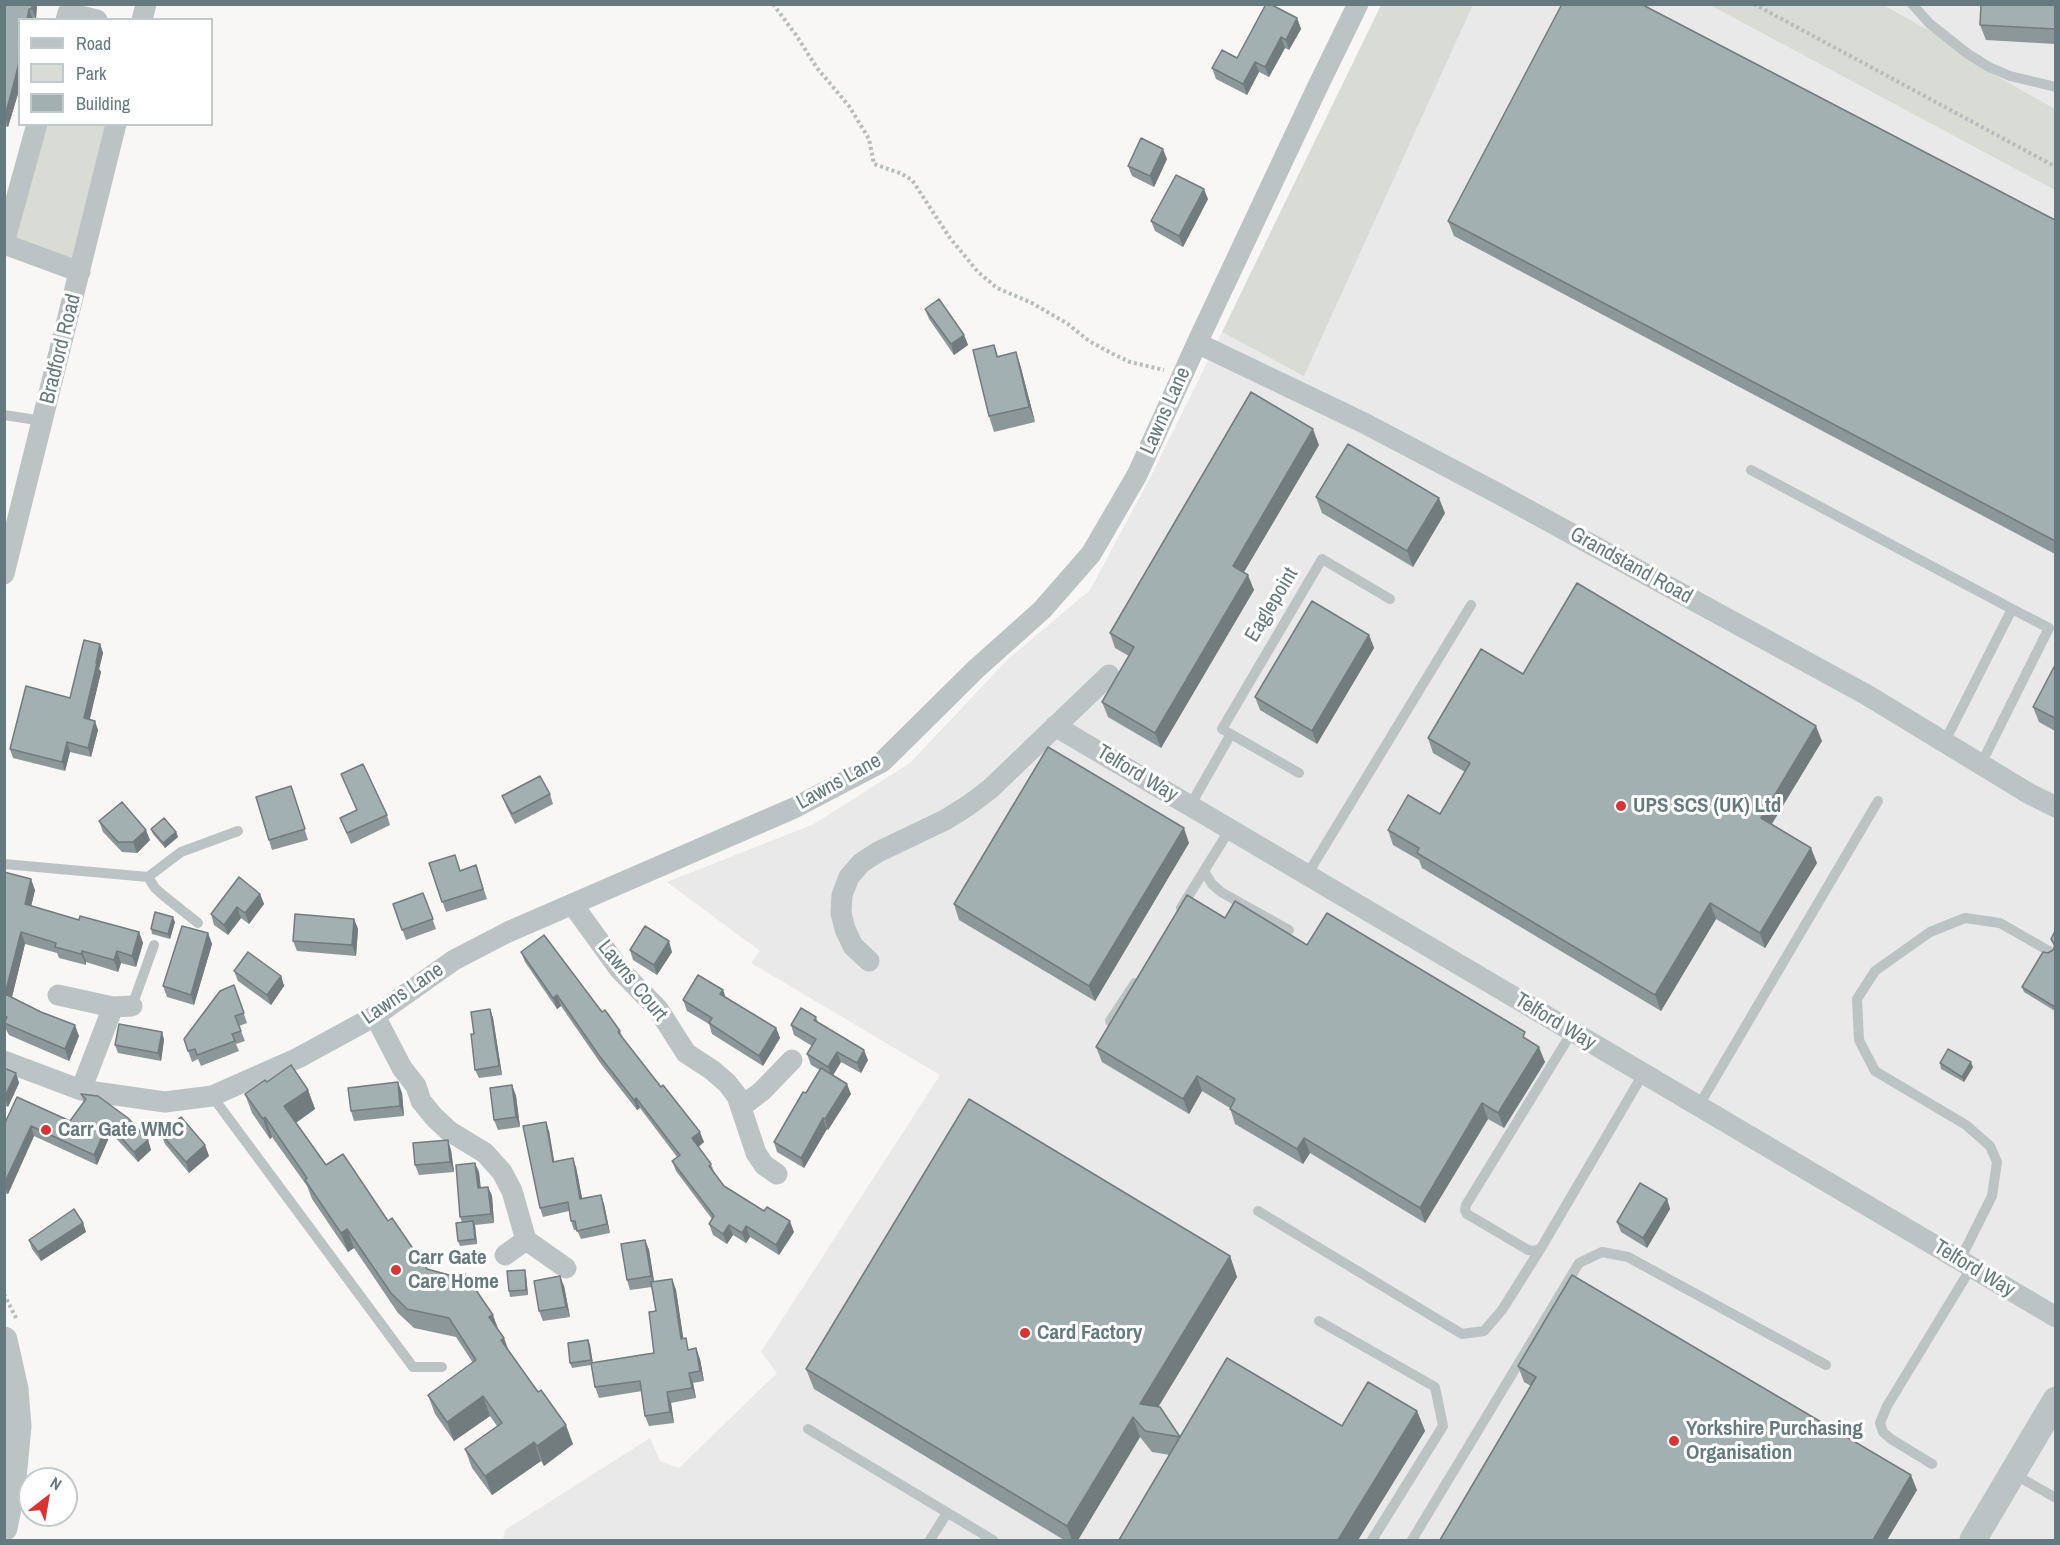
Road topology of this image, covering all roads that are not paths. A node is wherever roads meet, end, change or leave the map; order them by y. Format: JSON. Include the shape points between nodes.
{"nodes":[{"id":1,"x":1358,"y":4,"type":"edge"},
{"id":2,"x":1912,"y":4,"type":"edge"},
{"id":3,"x":67,"y":18,"type":"edge"},
{"id":4,"x":88,"y":18,"type":"edge"},
{"id":5,"x":2055,"y":87,"type":"edge"},
{"id":6,"x":36,"y":126,"type":"edge"},
{"id":7,"x":116,"y":126,"type":"edge"},
{"id":8,"x":4,"y":244,"type":"edge"},
{"id":9,"x":80,"y":272,"type":"junction"},
{"id":10,"x":1197,"y":343,"type":"junction"},
{"id":11,"x":4,"y":415,"type":"edge"},
{"id":12,"x":43,"y":421,"type":"junction"},
{"id":13,"x":1751,"y":470,"type":"dead end"},
{"id":14,"x":4,"y":574,"type":"edge"},
{"id":15,"x":1390,"y":599,"type":"dead end"},
{"id":16,"x":1471,"y":605,"type":"dead end"},
{"id":17,"x":2012,"y":609,"type":"junction"},
{"id":18,"x":1109,"y":675,"type":"dead end"},
{"id":19,"x":1055,"y":726,"type":"junction"},
{"id":20,"x":1231,"y":734,"type":"junction"},
{"id":21,"x":1945,"y":741,"type":"junction"},
{"id":22,"x":1981,"y":764,"type":"junction"},
{"id":23,"x":1299,"y":773,"type":"dead end"},
{"id":24,"x":1878,"y":801,"type":"dead end"},
{"id":25,"x":1190,"y":806,"type":"junction"},
{"id":26,"x":2055,"y":807,"type":"edge"},
{"id":27,"x":1230,"y":829,"type":"junction"},
{"id":28,"x":238,"y":831,"type":"dead end"},
{"id":29,"x":4,"y":864,"type":"edge"},
{"id":30,"x":1203,"y":871,"type":"junction"},
{"id":31,"x":1307,"y":875,"type":"junction"},
{"id":32,"x":148,"y":878,"type":"junction"},
{"id":33,"x":573,"y":905,"type":"junction"},
{"id":34,"x":1176,"y":917,"type":"edge"},
{"id":35,"x":198,"y":923,"type":"dead end"},
{"id":36,"x":1289,"y":930,"type":"dead end"},
{"id":37,"x":154,"y":945,"type":"dead end"},
{"id":38,"x":2049,"y":951,"type":"edge"},
{"id":39,"x":868,"y":961,"type":"dead end"},
{"id":40,"x":1141,"y":973,"type":"edge"},
{"id":41,"x":57,"y":995,"type":"dead end"},
{"id":42,"x":122,"y":1006,"type":"junction"},
{"id":43,"x":375,"y":1016,"type":"junction"},
{"id":44,"x":1110,"y":1021,"type":"edge"},
{"id":45,"x":1572,"y":1032,"type":"junction"},
{"id":46,"x":792,"y":1060,"type":"dead end"},
{"id":47,"x":4,"y":1061,"type":"edge"},
{"id":48,"x":1644,"y":1074,"type":"junction"},
{"id":49,"x":81,"y":1090,"type":"junction"},
{"id":50,"x":212,"y":1096,"type":"junction"},
{"id":51,"x":741,"y":1107,"type":"junction"},
{"id":52,"x":1698,"y":1107,"type":"junction"},
{"id":53,"x":777,"y":1174,"type":"dead end"},
{"id":54,"x":1258,"y":1211,"type":"dead end"},
{"id":55,"x":526,"y":1240,"type":"junction"},
{"id":56,"x":1541,"y":1248,"type":"junction"},
{"id":57,"x":505,"y":1255,"type":"dead end"},
{"id":58,"x":1966,"y":1264,"type":"junction"},
{"id":59,"x":566,"y":1268,"type":"dead end"},
{"id":60,"x":2055,"y":1317,"type":"edge"},
{"id":61,"x":1319,"y":1321,"type":"dead end"},
{"id":62,"x":4,"y":1340,"type":"edge"},
{"id":63,"x":1826,"y":1365,"type":"dead end"},
{"id":64,"x":442,"y":1367,"type":"dead end"},
{"id":65,"x":2055,"y":1400,"type":"edge"},
{"id":66,"x":808,"y":1429,"type":"dead end"},
{"id":67,"x":1932,"y":1464,"type":"dead end"},
{"id":68,"x":2012,"y":1473,"type":"junction"},
{"id":69,"x":2055,"y":1498,"type":"edge"},
{"id":70,"x":947,"y":1513,"type":"junction"},
{"id":71,"x":4,"y":1528,"type":"edge"},
{"id":72,"x":930,"y":1540,"type":"edge"},
{"id":73,"x":993,"y":1540,"type":"edge"},
{"id":74,"x":1372,"y":1540,"type":"edge"},
{"id":75,"x":1412,"y":1540,"type":"edge"},
{"id":76,"x":1973,"y":1540,"type":"edge"}],
"edges":[{"from":1,"to":10,"type":"street","name":"Lawns Lane"},
{"from":2,"to":5,"type":"lane","via":[[1930,24],[1989,67]]},
{"from":3,"to":4,"type":"street","via":[[68,14]]},
{"from":6,"to":8,"type":"street"},
{"from":7,"to":9,"type":"street","name":"Bradford Road"},
{"from":8,"to":9,"type":"street"},
{"from":9,"to":12,"type":"street","name":"Bradford Road"},
{"from":10,"to":21,"type":"street","name":"Grandstand Road","via":[[1364,423],[1497,493]]},
{"from":10,"to":33,"type":"street","name":"Lawns Lane","via":[[1137,475],[1091,554],[1042,610],[882,762],[794,808]]},
{"from":11,"to":12,"type":"lane"},
{"from":12,"to":14,"type":"street","name":"Bradford Road"},
{"from":13,"to":17,"type":"lane"},
{"from":15,"to":20,"type":"lane","name":"Eaglepoint","via":[[1322,559],[1222,729]]},
{"from":16,"to":31,"type":"lane"},
{"from":17,"to":21,"type":"lane"},
{"from":17,"to":22,"type":"lane","via":[[2049,628]]},
{"from":18,"to":19,"type":"street"},
{"from":19,"to":25,"type":"street","name":"Telford Way"},
{"from":19,"to":39,"type":"street","via":[[969,805],[878,852],[849,877],[841,913],[853,945]]},
{"from":20,"to":23,"type":"lane"},
{"from":20,"to":25,"type":"lane","name":"Eaglepoint"},
{"from":21,"to":22,"type":"street","name":"Grandstand Road"},
{"from":22,"to":26,"type":"street","name":"Grandstand Road"},
{"from":24,"to":52,"type":"lane"},
{"from":25,"to":27,"type":"street","name":"Telford Way"},
{"from":27,"to":30,"type":"lane"},
{"from":27,"to":31,"type":"street","name":"Telford Way"},
{"from":28,"to":32,"type":"lane","via":[[181,852]]},
{"from":29,"to":32,"type":"lane"},
{"from":30,"to":34,"type":"lane"},
{"from":30,"to":36,"type":"lane","via":[[1221,892]]},
{"from":31,"to":45,"type":"street","name":"Telford Way"},
{"from":32,"to":35,"type":"lane","via":[[159,892]]},
{"from":33,"to":43,"type":"street","name":"Lawns Lane","via":[[454,960]]},
{"from":33,"to":51,"type":"street","name":"Lawns Court","via":[[620,970],[658,1009],[686,1053],[727,1083]]},
{"from":37,"to":42,"type":"lane"},
{"from":38,"to":58,"type":"lane","via":[[2000,922],[1965,918],[1930,932],[1875,971],[1857,999],[1859,1040],[1875,1071],[1966,1125],[1990,1146],[1997,1162],[1992,1196]]},
{"from":40,"to":44,"type":"lane"},
{"from":41,"to":42,"type":"street"},
{"from":42,"to":49,"type":"street"},
{"from":43,"to":50,"type":"street","name":"Lawns Lane","via":[[298,1058]]},
{"from":43,"to":55,"type":"street","via":[[421,1101],[434,1117],[485,1153],[502,1172],[512,1191]]},
{"from":45,"to":48,"type":"street","name":"Telford Way"},
{"from":45,"to":56,"type":"lane","via":[[1465,1210],[1528,1250]]},
{"from":46,"to":51,"type":"street"},
{"from":47,"to":49,"type":"street","name":"Lawns Lane"},
{"from":48,"to":52,"type":"street","name":"Telford Way"},
{"from":48,"to":56,"type":"lane"},
{"from":49,"to":50,"type":"street","name":"Lawns Lane","via":[[165,1102]]},
{"from":50,"to":64,"type":"lane","via":[[413,1367]]},
{"from":51,"to":53,"type":"street","name":"Lawns Court","via":[[756,1153]]},
{"from":52,"to":58,"type":"street","name":"Telford Way"},
{"from":54,"to":56,"type":"lane","via":[[1462,1334],[1484,1331]]},
{"from":55,"to":57,"type":"street"},
{"from":55,"to":59,"type":"street"},
{"from":58,"to":60,"type":"street","name":"Telford Way"},
{"from":58,"to":67,"type":"lane","via":[[1880,1423],[1882,1432]]},
{"from":61,"to":74,"type":"lane","via":[[1435,1387],[1443,1426]]},
{"from":62,"to":71,"type":"street","via":[[18,1426]]},
{"from":63,"to":75,"type":"lane","via":[[1628,1257],[1602,1252],[1579,1263]]},
{"from":65,"to":68,"type":"street"},
{"from":66,"to":70,"type":"lane"},
{"from":68,"to":69,"type":"lane"},
{"from":68,"to":76,"type":"street"},
{"from":70,"to":72,"type":"lane"},
{"from":70,"to":73,"type":"lane"}]}
